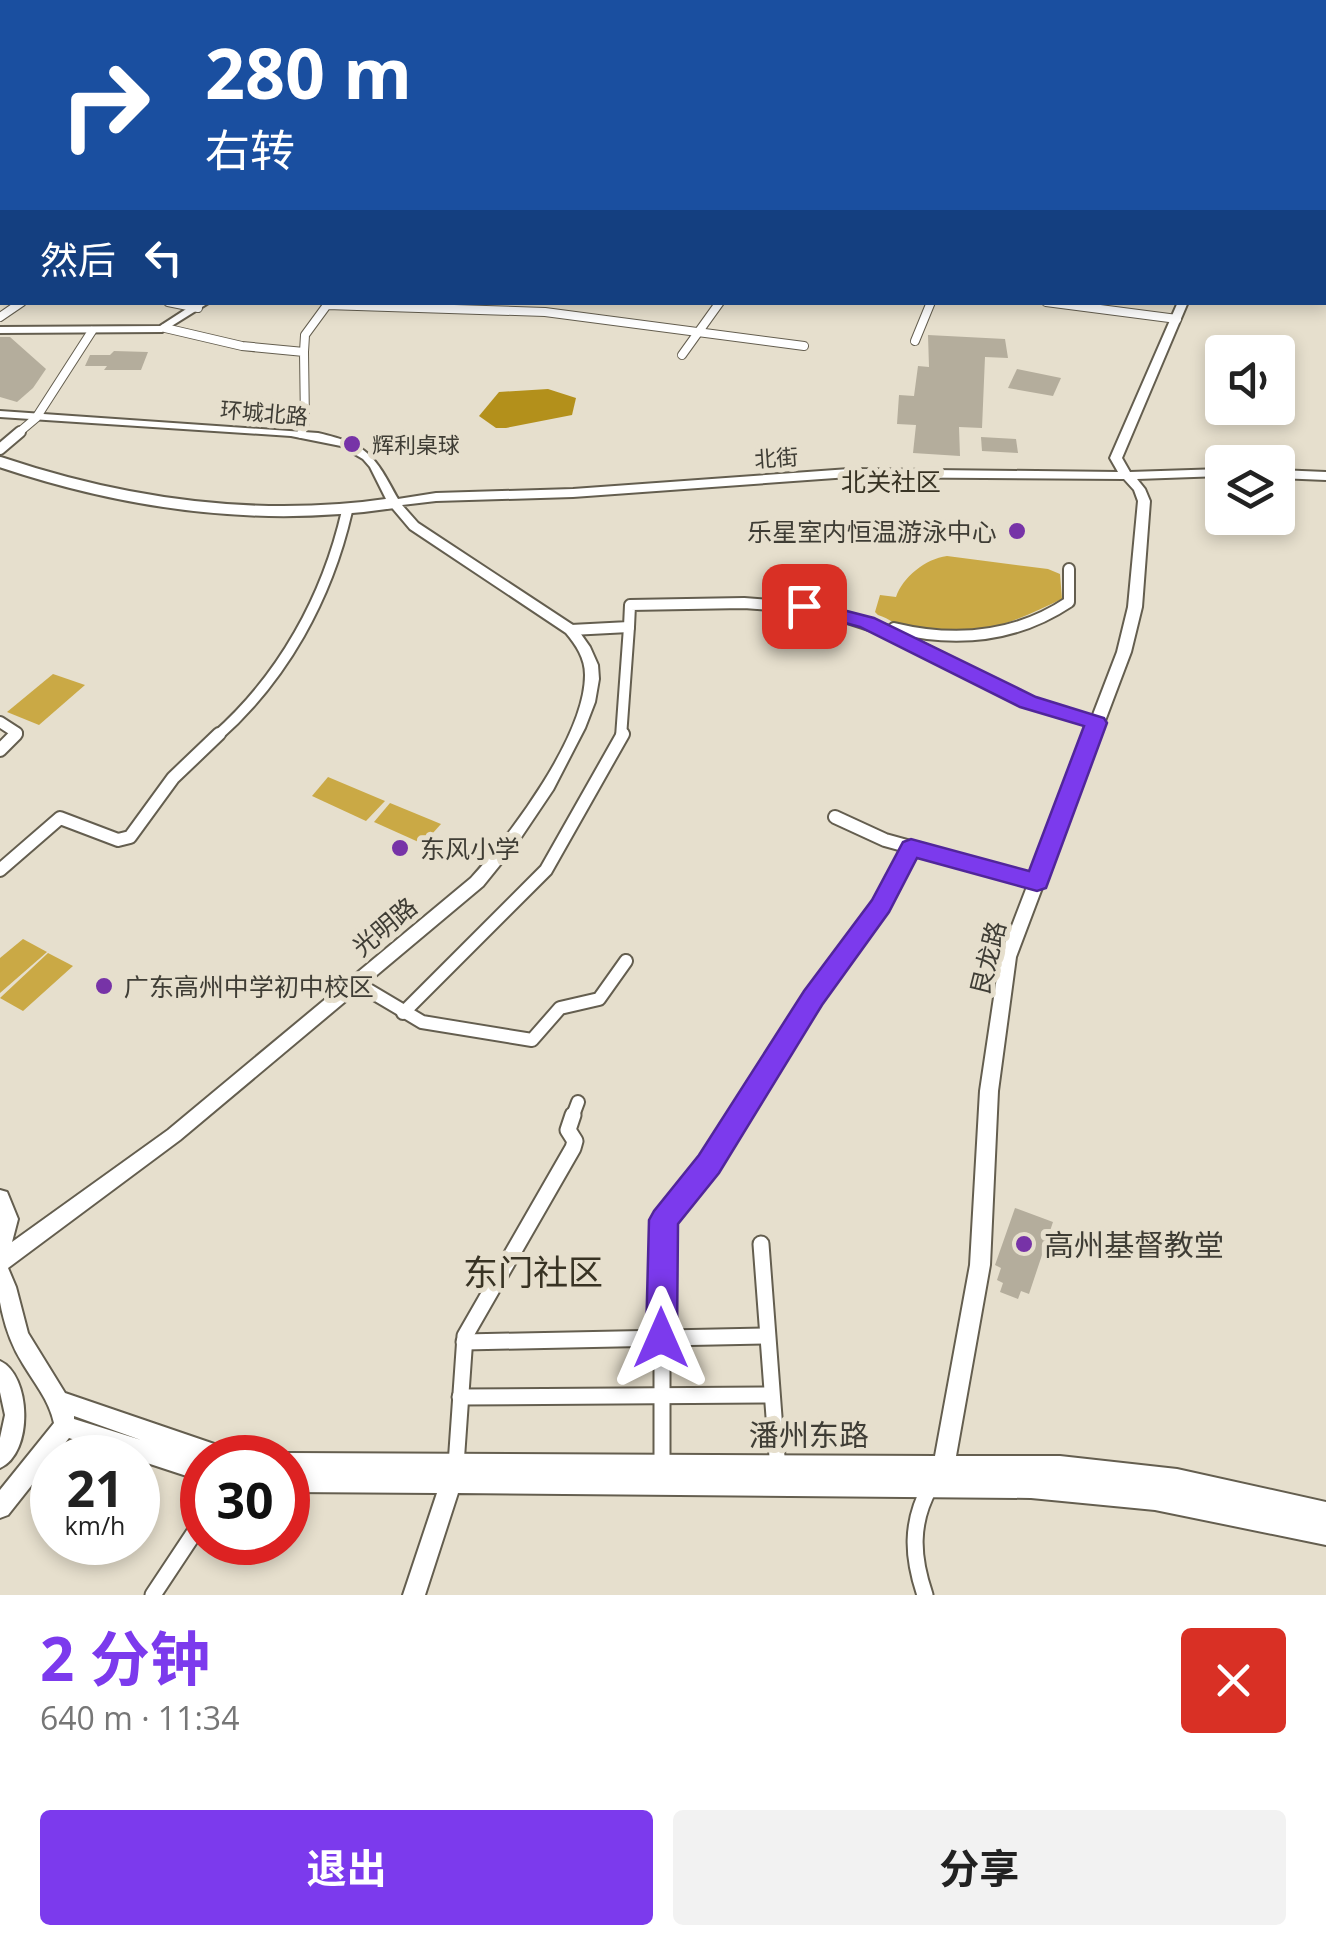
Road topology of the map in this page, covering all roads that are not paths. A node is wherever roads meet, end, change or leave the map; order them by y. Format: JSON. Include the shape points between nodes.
{"nodes":[{"id":1,"x":201,"y":305,"type":"edge"},
{"id":2,"x":718,"y":305,"type":"edge"},
{"id":3,"x":930,"y":305,"type":"edge"},
{"id":4,"x":1069,"y":305,"type":"edge"},
{"id":5,"x":1182,"y":305,"type":"edge"},
{"id":6,"x":1177,"y":319,"type":"junction"},
{"id":7,"x":166,"y":328,"type":"junction"},
{"id":8,"x":0,"y":330,"type":"edge"},
{"id":9,"x":92,"y":331,"type":"junction"},
{"id":10,"x":700,"y":331,"type":"junction"},
{"id":11,"x":915,"y":341,"type":"dead end"},
{"id":12,"x":804,"y":346,"type":"dead end"},
{"id":13,"x":304,"y":352,"type":"junction"},
{"id":14,"x":682,"y":355,"type":"dead end"},
{"id":15,"x":0,"y":414,"type":"edge"},
{"id":16,"x":36,"y":418,"type":"junction"},
{"id":17,"x":301,"y":434,"type":"junction"},
{"id":18,"x":0,"y":448,"type":"edge"},
{"id":19,"x":0,"y":462,"type":"edge"},
{"id":20,"x":1205,"y":473,"type":"edge"},
{"id":21,"x":1125,"y":474,"type":"junction"},
{"id":22,"x":1295,"y":475,"type":"edge"},
{"id":23,"x":1326,"y":476,"type":"edge"},
{"id":24,"x":394,"y":502,"type":"junction"},
{"id":25,"x":346,"y":511,"type":"junction"},
{"id":26,"x":1069,"y":570,"type":"dead end"},
{"id":27,"x":875,"y":626,"type":"junction"},
{"id":28,"x":629,"y":627,"type":"junction"},
{"id":29,"x":571,"y":630,"type":"junction"},
{"id":30,"x":0,"y":722,"type":"edge"},
{"id":31,"x":1096,"y":723,"type":"junction"},
{"id":32,"x":0,"y":750,"type":"edge"},
{"id":33,"x":835,"y":817,"type":"dead end"},
{"id":34,"x":911,"y":848,"type":"junction"},
{"id":35,"x":0,"y":870,"type":"edge"},
{"id":36,"x":1037,"y":882,"type":"junction"},
{"id":37,"x":626,"y":961,"type":"dead end"},
{"id":38,"x":358,"y":984,"type":"junction"},
{"id":39,"x":403,"y":1013,"type":"junction"},
{"id":40,"x":578,"y":1102,"type":"dead end"},
{"id":41,"x":0,"y":1198,"type":"edge"},
{"id":42,"x":761,"y":1244,"type":"dead end"},
{"id":43,"x":0,"y":1250,"type":"edge"},
{"id":44,"x":0,"y":1262,"type":"edge"},
{"id":45,"x":0,"y":1273,"type":"edge"},
{"id":46,"x":767,"y":1336,"type":"junction"},
{"id":47,"x":661,"y":1338,"type":"junction"},
{"id":48,"x":464,"y":1342,"type":"junction"},
{"id":49,"x":0,"y":1371,"type":"edge"},
{"id":50,"x":662,"y":1395,"type":"junction"},
{"id":51,"x":771,"y":1396,"type":"junction"},
{"id":52,"x":460,"y":1397,"type":"junction"},
{"id":53,"x":60,"y":1400,"type":"junction"},
{"id":54,"x":64,"y":1426,"type":"junction"},
{"id":55,"x":180,"y":1442,"type":"edge"},
{"id":56,"x":0,"y":1457,"type":"edge"},
{"id":57,"x":180,"y":1463,"type":"edge"},
{"id":58,"x":310,"y":1465,"type":"edge"},
{"id":59,"x":663,"y":1474,"type":"junction"},
{"id":60,"x":778,"y":1474,"type":"junction"},
{"id":61,"x":938,"y":1474,"type":"junction"},
{"id":62,"x":453,"y":1475,"type":"junction"},
{"id":63,"x":310,"y":1480,"type":"edge"},
{"id":64,"x":0,"y":1507,"type":"edge"},
{"id":65,"x":1326,"y":1513,"type":"edge"},
{"id":66,"x":1326,"y":1534,"type":"edge"},
{"id":67,"x":180,"y":1555,"type":"edge"},
{"id":68,"x":153,"y":1595,"type":"edge"},
{"id":69,"x":414,"y":1595,"type":"edge"},
{"id":70,"x":924,"y":1595,"type":"edge"}],
"edges":[{"from":1,"to":7,"type":"street"},
{"from":2,"to":10,"type":"street"},
{"from":3,"to":11,"type":"street"},
{"from":4,"to":6,"type":"street"},
{"from":5,"to":6,"type":"street","name":"艮龙路"},
{"from":6,"to":21,"type":"street","name":"艮龙路","via":[[1117,452]]},
{"from":7,"to":9,"type":"street"},
{"from":7,"to":13,"type":"street"},
{"from":8,"to":9,"type":"street"},
{"from":9,"to":16,"type":"street"},
{"from":10,"to":12,"type":"street"},
{"from":10,"to":13,"type":"street","via":[[545,312],[327,306],[305,336]]},
{"from":10,"to":14,"type":"street"},
{"from":13,"to":17,"type":"street"},
{"from":15,"to":16,"type":"street","name":"环城北路"},
{"from":16,"to":17,"type":"street","name":"环城北路"},
{"from":16,"to":18,"type":"street"},
{"from":17,"to":24,"type":"street","name":"环城北路","via":[[368,457]]},
{"from":19,"to":25,"type":"street","via":[[138,500]]},
{"from":20,"to":21,"type":"street","name":"北街"},
{"from":21,"to":24,"type":"street","name":"北街","via":[[849,473]]},
{"from":21,"to":31,"type":"street","name":"艮龙路","via":[[1144,500],[1134,607]]},
{"from":22,"to":23,"type":"street"},
{"from":24,"to":25,"type":"street"},
{"from":24,"to":29,"type":"street","name":"环城北路","via":[[414,526]]},
{"from":25,"to":35,"type":"street","via":[[340,546],[273,676],[177,773],[131,836],[118,840],[59,818]]},
{"from":26,"to":27,"type":"street","via":[[1069,602],[1003,633],[926,635]]},
{"from":27,"to":28,"type":"street","via":[[787,604],[630,605]]},
{"from":27,"to":31,"type":"street","via":[[1028,702]]},
{"from":28,"to":29,"type":"street"},
{"from":28,"to":39,"type":"street","via":[[623,734],[546,870]]},
{"from":29,"to":38,"type":"street","name":"光明路","via":[[588,654],[592,681],[572,736],[532,810],[477,882]]},
{"from":30,"to":32,"type":"street","via":[[17,733]]},
{"from":31,"to":36,"type":"street","name":"艮龙路"},
{"from":33,"to":34,"type":"street"},
{"from":34,"to":36,"type":"street"},
{"from":34,"to":47,"type":"street","via":[[881,906],[813,998],[709,1164],[664,1220]]},
{"from":36,"to":61,"type":"street","name":"艮龙路","via":[[1008,958],[999,1011],[980,1265]]},
{"from":37,"to":39,"type":"street","via":[[599,999],[560,1008],[532,1040],[434,1026]]},
{"from":38,"to":39,"type":"street"},
{"from":38,"to":44,"type":"street","name":"光明路","via":[[174,1135]]},
{"from":40,"to":48,"type":"street","via":[[568,1130],[573,1148]]},
{"from":41,"to":43,"type":"street","via":[[8,1220]]},
{"from":42,"to":46,"type":"street"},
{"from":45,"to":53,"type":"street","via":[[19,1336]]},
{"from":46,"to":47,"type":"street"},
{"from":46,"to":51,"type":"street"},
{"from":47,"to":48,"type":"street"},
{"from":47,"to":50,"type":"street"},
{"from":48,"to":52,"type":"street"},
{"from":49,"to":56,"type":"street","via":[[18,1419]]},
{"from":50,"to":51,"type":"street"},
{"from":50,"to":52,"type":"street"},
{"from":50,"to":59,"type":"street"},
{"from":51,"to":60,"type":"street"},
{"from":52,"to":62,"type":"street"},
{"from":53,"to":54,"type":"street"},
{"from":53,"to":55,"type":"street"},
{"from":54,"to":57,"type":"street"},
{"from":54,"to":64,"type":"street"},
{"from":58,"to":62,"type":"street","name":"潘州东路"},
{"from":59,"to":60,"type":"street","name":"潘州东路"},
{"from":59,"to":62,"type":"street","name":"潘州东路"},
{"from":60,"to":61,"type":"street","name":"潘州东路"},
{"from":61,"to":65,"type":"street","name":"潘州东路","via":[[1060,1467],[1161,1478]]},
{"from":61,"to":66,"type":"street","name":"潘州东路","via":[[1155,1499]]},
{"from":61,"to":70,"type":"street","via":[[914,1521]]},
{"from":62,"to":63,"type":"street","name":"潘州东路"},
{"from":62,"to":69,"type":"street"},
{"from":67,"to":68,"type":"street"}]}
